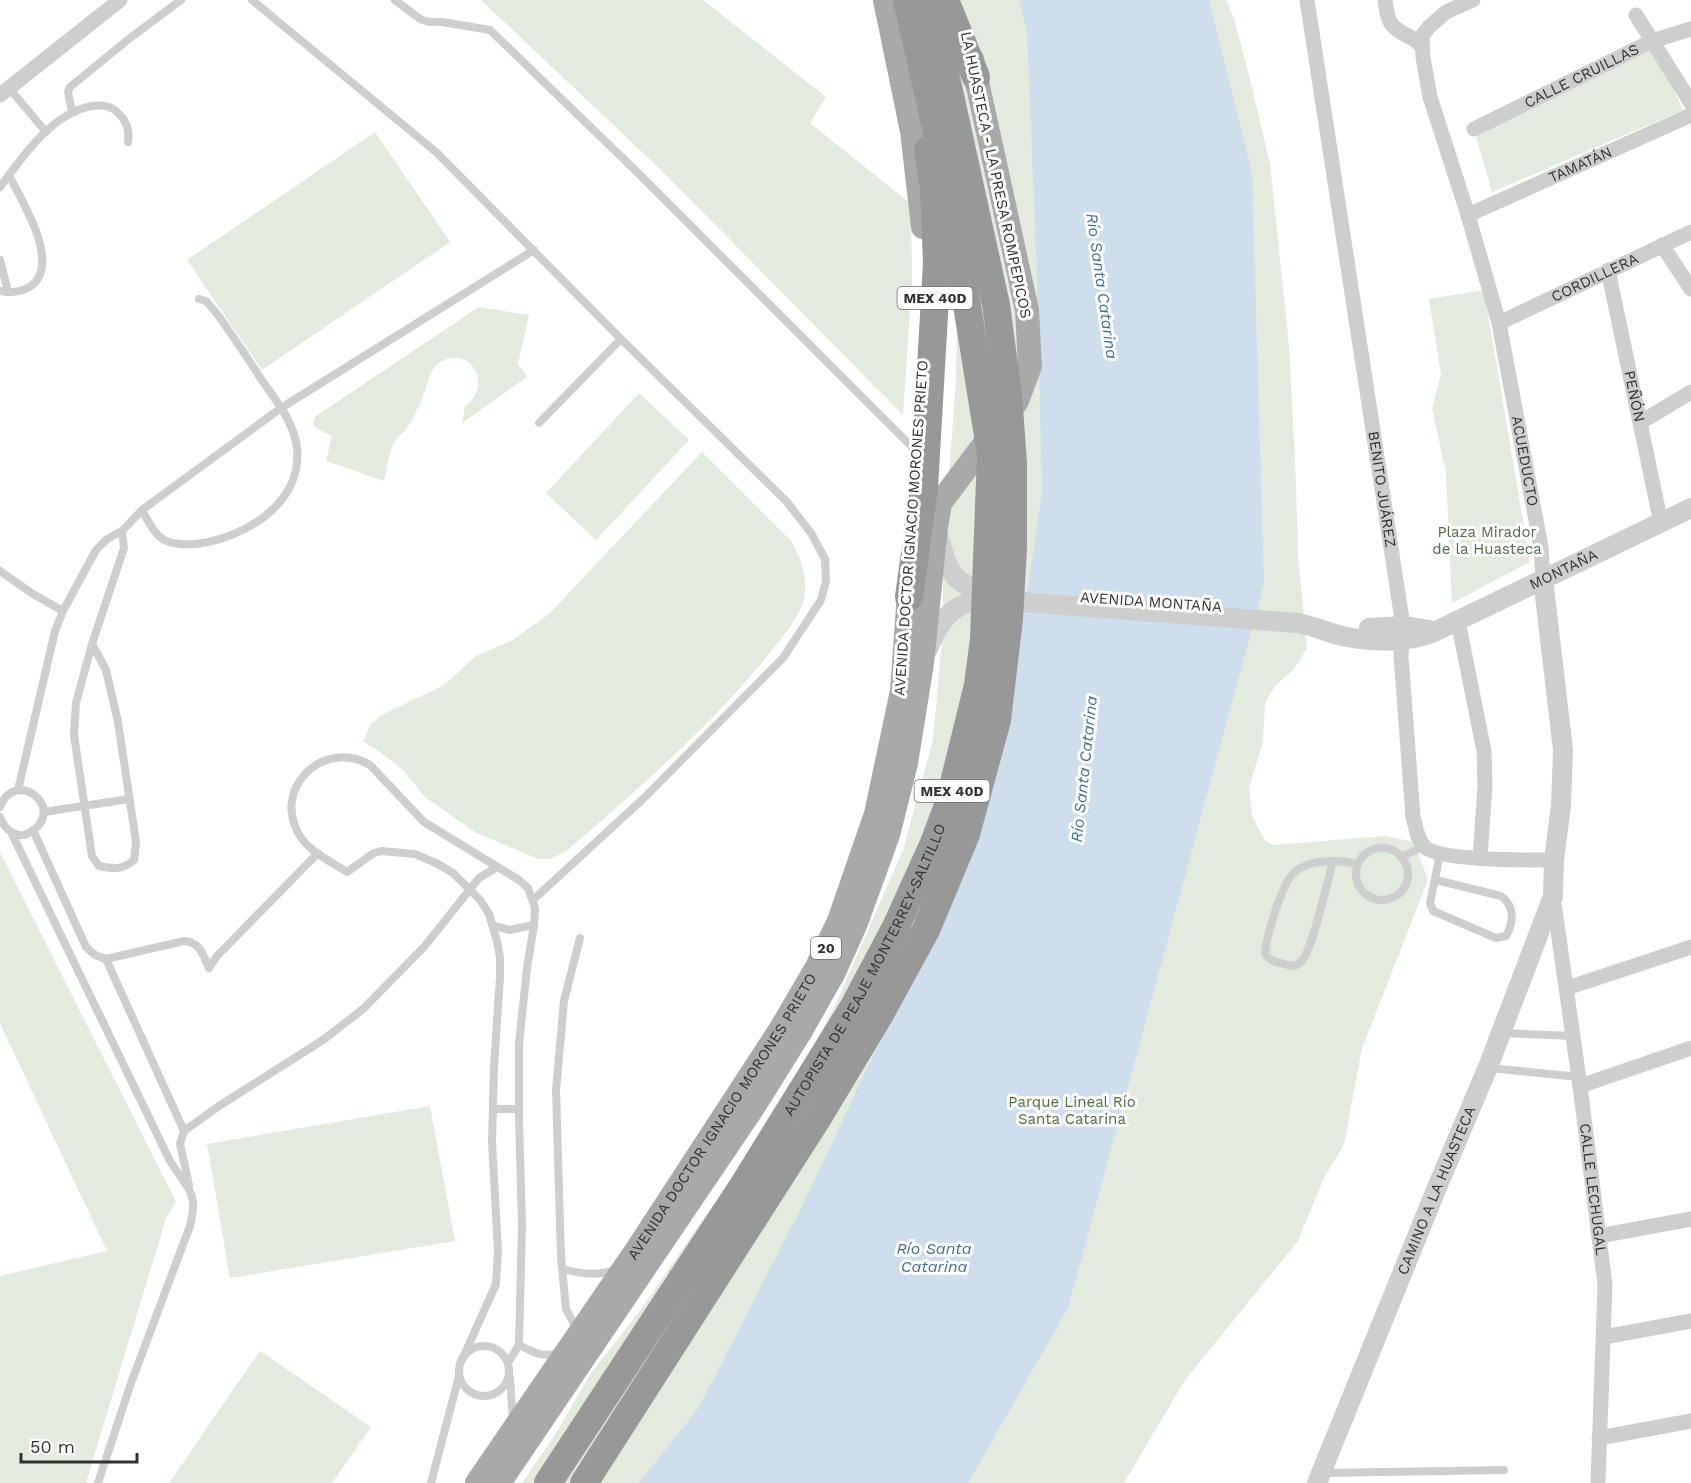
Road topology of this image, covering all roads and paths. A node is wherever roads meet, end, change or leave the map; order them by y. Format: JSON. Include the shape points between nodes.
{"nodes":[{"id":1,"x":120,"y":0,"type":"edge"},
{"id":2,"x":181,"y":0,"type":"edge"},
{"id":3,"x":252,"y":0,"type":"edge"},
{"id":4,"x":395,"y":0,"type":"edge"},
{"id":5,"x":885,"y":0,"type":"edge"},
{"id":6,"x":907,"y":0,"type":"edge"},
{"id":7,"x":929,"y":0,"type":"edge"},
{"id":8,"x":945,"y":0,"type":"edge"},
{"id":9,"x":959,"y":0,"type":"edge"},
{"id":10,"x":1307,"y":0,"type":"edge"},
{"id":11,"x":1385,"y":0,"type":"edge"},
{"id":12,"x":1473,"y":0,"type":"edge"},
{"id":13,"x":1446,"y":6,"type":"edge"},
{"id":14,"x":1636,"y":15,"type":"dead end"},
{"id":15,"x":1691,"y":29,"type":"edge"},
{"id":16,"x":1422,"y":41,"type":"junction"},
{"id":17,"x":1652,"y":41,"type":"junction"},
{"id":18,"x":976,"y":77,"type":"junction"},
{"id":19,"x":5,"y":91,"type":"edge"},
{"id":20,"x":1691,"y":103,"type":"edge"},
{"id":21,"x":72,"y":112,"type":"junction"},
{"id":22,"x":1691,"y":115,"type":"edge"},
{"id":23,"x":1474,"y":129,"type":"dead end"},
{"id":24,"x":46,"y":132,"type":"junction"},
{"id":25,"x":128,"y":142,"type":"dead end"},
{"id":26,"x":9,"y":175,"type":"junction"},
{"id":27,"x":0,"y":187,"type":"edge"},
{"id":28,"x":1468,"y":215,"type":"junction"},
{"id":29,"x":1691,"y":232,"type":"edge"},
{"id":30,"x":1662,"y":245,"type":"junction"},
{"id":31,"x":534,"y":250,"type":"junction"},
{"id":32,"x":0,"y":260,"type":"edge"},
{"id":33,"x":1608,"y":270,"type":"junction"},
{"id":34,"x":1691,"y":289,"type":"edge"},
{"id":35,"x":4,"y":291,"type":"edge"},
{"id":36,"x":199,"y":299,"type":"dead end"},
{"id":37,"x":1498,"y":323,"type":"junction"},
{"id":38,"x":621,"y":339,"type":"junction"},
{"id":39,"x":1691,"y":392,"type":"edge"},
{"id":40,"x":281,"y":408,"type":"junction"},
{"id":41,"x":1641,"y":422,"type":"junction"},
{"id":42,"x":538,"y":423,"type":"dead end"},
{"id":43,"x":915,"y":450,"type":"junction"},
{"id":44,"x":940,"y":504,"type":"joint"},
{"id":45,"x":1691,"y":508,"type":"edge"},
{"id":46,"x":142,"y":510,"type":"junction"},
{"id":47,"x":1661,"y":523,"type":"junction"},
{"id":48,"x":936,"y":527,"type":"junction"},
{"id":49,"x":122,"y":531,"type":"junction"},
{"id":50,"x":0,"y":571,"type":"edge"},
{"id":51,"x":1542,"y":579,"type":"junction"},
{"id":52,"x":982,"y":595,"type":"junction"},
{"id":53,"x":909,"y":597,"type":"junction"},
{"id":54,"x":63,"y":611,"type":"junction"},
{"id":55,"x":1299,"y":618,"type":"joint"},
{"id":56,"x":1458,"y":621,"type":"junction"},
{"id":57,"x":1402,"y":633,"type":"junction"},
{"id":58,"x":92,"y":644,"type":"junction"},
{"id":59,"x":922,"y":663,"type":"junction"},
{"id":60,"x":18,"y":790,"type":"junction"},
{"id":61,"x":129,"y":799,"type":"junction"},
{"id":62,"x":84,"y":806,"type":"junction"},
{"id":63,"x":0,"y":807,"type":"edge"},
{"id":64,"x":44,"y":812,"type":"junction"},
{"id":65,"x":0,"y":817,"type":"edge"},
{"id":66,"x":33,"y":830,"type":"junction"},
{"id":67,"x":11,"y":832,"type":"junction"},
{"id":68,"x":1424,"y":846,"type":"junction"},
{"id":69,"x":318,"y":853,"type":"junction"},
{"id":70,"x":1440,"y":854,"type":"junction"},
{"id":71,"x":1401,"y":857,"type":"junction"},
{"id":72,"x":1480,"y":858,"type":"junction"},
{"id":73,"x":1554,"y":860,"type":"junction"},
{"id":74,"x":1333,"y":861,"type":"junction"},
{"id":75,"x":1357,"y":864,"type":"junction"},
{"id":76,"x":498,"y":867,"type":"junction"},
{"id":77,"x":1436,"y":880,"type":"junction"},
{"id":78,"x":469,"y":889,"type":"junction"},
{"id":79,"x":1553,"y":896,"type":"junction"},
{"id":80,"x":533,"y":900,"type":"junction"},
{"id":81,"x":492,"y":925,"type":"junction"},
{"id":82,"x":534,"y":925,"type":"junction"},
{"id":83,"x":580,"y":938,"type":"dead end"},
{"id":84,"x":1691,"y":947,"type":"edge"},
{"id":85,"x":106,"y":959,"type":"junction"},
{"id":86,"x":1567,"y":988,"type":"junction"},
{"id":87,"x":1502,"y":1033,"type":"junction"},
{"id":88,"x":1573,"y":1036,"type":"junction"},
{"id":89,"x":1691,"y":1048,"type":"edge"},
{"id":90,"x":1488,"y":1067,"type":"junction"},
{"id":91,"x":1580,"y":1081,"type":"junction"},
{"id":92,"x":493,"y":1109,"type":"junction"},
{"id":93,"x":519,"y":1109,"type":"junction"},
{"id":94,"x":184,"y":1131,"type":"junction"},
{"id":95,"x":191,"y":1192,"type":"junction"},
{"id":96,"x":1691,"y":1219,"type":"edge"},
{"id":97,"x":1599,"y":1236,"type":"junction"},
{"id":98,"x":625,"y":1268,"type":"junction"},
{"id":99,"x":563,"y":1269,"type":"junction"},
{"id":100,"x":1691,"y":1321,"type":"edge"},
{"id":101,"x":1604,"y":1336,"type":"junction"},
{"id":102,"x":576,"y":1340,"type":"junction"},
{"id":103,"x":519,"y":1345,"type":"junction"},
{"id":104,"x":462,"y":1360,"type":"junction"},
{"id":105,"x":508,"y":1363,"type":"junction"},
{"id":106,"x":509,"y":1373,"type":"junction"},
{"id":107,"x":459,"y":1374,"type":"junction"},
{"id":108,"x":1691,"y":1421,"type":"edge"},
{"id":109,"x":514,"y":1430,"type":"junction"},
{"id":110,"x":1599,"y":1438,"type":"junction"},
{"id":111,"x":1504,"y":1470,"type":"dead end"},
{"id":112,"x":1319,"y":1478,"type":"edge"},
{"id":113,"x":98,"y":1483,"type":"edge"},
{"id":114,"x":431,"y":1483,"type":"edge"},
{"id":115,"x":477,"y":1483,"type":"edge"},
{"id":116,"x":499,"y":1483,"type":"edge"},
{"id":117,"x":548,"y":1483,"type":"edge"},
{"id":118,"x":584,"y":1483,"type":"edge"},
{"id":119,"x":1598,"y":1483,"type":"edge"}],
"edges":[{"from":1,"to":19,"type":"street"},
{"from":2,"to":21,"type":"lane","via":[[70,87]]},
{"from":3,"to":31,"type":"lane","via":[[436,152]]},
{"from":4,"to":43,"type":"lane","via":[[420,20],[490,30]]},
{"from":5,"to":43,"type":"main road","name":"AVENIDA DOCTOR IGNACIO MORONES PRIETO","number":"20","via":[[902,76],[922,222],[925,300]]},
{"from":6,"to":53,"type":"highway","number":"MEX 40D","via":[[934,188],[937,264],[924,488]]},
{"from":6,"to":117,"type":"highway","name":"AUTOPISTA DE PEAJE MONTERREY-SALTILLO","number":"MEX 40D","bridge":true,"via":[[944,163],[991,454],[984,639],[978,685],[938,833],[896,927],[853,1008]]},
{"from":7,"to":118,"type":"highway","name":"AUTOPISTA DE PEAJE MONTERREY-SALTILLO","number":"MEX 40D","bridge":true,"via":[[996,305],[1008,394],[1013,548],[997,720],[966,834],[926,930],[886,1004]]},
{"from":8,"to":18,"type":"highway"},
{"from":9,"to":18,"type":"main road","name":"LA HUASTECA - LA PRESA ROMPEPICOS"},
{"from":10,"to":57,"type":"street","name":"BENITO JUÁREZ"},
{"from":11,"to":16,"type":"street","via":[[1388,20],[1395,30]]},
{"from":12,"to":13,"type":"street"},
{"from":13,"to":16,"type":"street"},
{"from":14,"to":17,"type":"street"},
{"from":15,"to":17,"type":"street","name":"CALLE CRUILLAS"},
{"from":16,"to":28,"type":"street","name":"ACUEDUCTO","via":[[1430,97]]},
{"from":17,"to":20,"type":"street"},
{"from":17,"to":23,"type":"street","name":"CALLE CRUILLAS"},
{"from":18,"to":44,"type":"main road","name":"LA HUASTECA - LA PRESA ROMPEPICOS","via":[[1027,310],[1030,366],[1017,401]]},
{"from":19,"to":24,"type":"lane"},
{"from":21,"to":24,"type":"lane"},
{"from":21,"to":25,"type":"lane","via":[[106,105],[113,108],[125,121]]},
{"from":22,"to":28,"type":"street","name":"TAMATÁN"},
{"from":24,"to":26,"type":"lane"},
{"from":26,"to":27,"type":"lane"},
{"from":26,"to":35,"type":"lane","via":[[35,228],[42,258],[37,280],[29,287]]},
{"from":28,"to":37,"type":"street","name":"ACUEDUCTO"},
{"from":29,"to":30,"type":"street","name":"CORDILLERA"},
{"from":30,"to":33,"type":"street","name":"CORDILLERA"},
{"from":30,"to":34,"type":"street"},
{"from":31,"to":38,"type":"lane"},
{"from":31,"to":40,"type":"lane"},
{"from":32,"to":35,"type":"lane"},
{"from":33,"to":37,"type":"street","name":"CORDILLERA"},
{"from":33,"to":41,"type":"street","name":"PEÑÓN"},
{"from":36,"to":40,"type":"lane","via":[[212,306]]},
{"from":37,"to":51,"type":"street","name":"ACUEDUCTO","via":[[1541,547]]},
{"from":38,"to":42,"type":"lane"},
{"from":38,"to":80,"type":"lane","via":[[787,502],[822,550],[826,581],[821,600],[783,658],[644,798]]},
{"from":39,"to":41,"type":"street"},
{"from":40,"to":46,"type":"lane"},
{"from":40,"to":46,"type":"lane","via":[[294,431],[295,478],[261,520],[214,542],[188,544],[161,538]]},
{"from":41,"to":47,"type":"street","name":"PEÑÓN"},
{"from":43,"to":53,"type":"main road","name":"AVENIDA DOCTOR IGNACIO MORONES PRIETO","number":"20"},
{"from":44,"to":48,"type":"main road","name":"AVENIDA DOCTOR IGNACIO MORONES PRIETO","number":"20"},
{"from":45,"to":47,"type":"street","name":"MONTAÑA"},
{"from":46,"to":49,"type":"lane"},
{"from":47,"to":51,"type":"street","name":"MONTAÑA"},
{"from":48,"to":52,"type":"street","name":"AVENIDA MONTAÑA","via":[[952,574]]},
{"from":48,"to":59,"type":"main road","name":"AVENIDA DOCTOR IGNACIO MORONES PRIETO","number":"20"},
{"from":49,"to":54,"type":"lane","via":[[96,550]]},
{"from":49,"to":58,"type":"lane","via":[[124,548]]},
{"from":50,"to":54,"type":"lane"},
{"from":51,"to":56,"type":"street","name":"MONTAÑA"},
{"from":51,"to":73,"type":"street","name":"ACUEDUCTO","via":[[1563,750],[1562,807]]},
{"from":52,"to":55,"type":"street","name":"AVENIDA MONTAÑA","bridge":true},
{"from":52,"to":59,"type":"street","name":"AVENIDA MONTAÑA","via":[[963,604],[939,624]]},
{"from":53,"to":98,"type":"main road","name":"AVENIDA DOCTOR IGNACIO MORONES PRIETO","number":"20","via":[[902,691],[876,814],[839,921],[782,1027]]},
{"from":54,"to":60,"type":"lane"},
{"from":55,"to":57,"type":"street","name":"MONTAÑA","via":[[1347,638]]},
{"from":56,"to":57,"type":"street","name":"MONTAÑA","via":[[1434,632]]},
{"from":56,"to":72,"type":"street","via":[[1484,751]]},
{"from":57,"to":68,"type":"street","name":"BENITO JUÁREZ","via":[[1413,817]]},
{"from":58,"to":61,"type":"lane","via":[[106,670]]},
{"from":58,"to":62,"type":"lane","via":[[74,719]]},
{"from":59,"to":116,"type":"main road","name":"AVENIDA DOCTOR IGNACIO MORONES PRIETO","number":"20","via":[[906,763],[888,835],[834,972],[754,1106]]},
{"from":60,"to":63,"type":"lane","via":[[4,798]]},
{"from":60,"to":64,"type":"lane","via":[[36,795]]},
{"from":61,"to":62,"type":"lane"},
{"from":61,"to":62,"type":"lane","via":[[136,853],[128,866],[118,868],[95,862]]},
{"from":62,"to":64,"type":"lane"},
{"from":64,"to":66,"type":"lane"},
{"from":65,"to":67,"type":"lane"},
{"from":66,"to":67,"type":"lane","via":[[28,834]]},
{"from":66,"to":85,"type":"lane","via":[[86,947]]},
{"from":67,"to":95,"type":"lane","via":[[171,1161]]},
{"from":68,"to":70,"type":"street"},
{"from":68,"to":71,"type":"lane"},
{"from":69,"to":76,"type":"lane","via":[[304,842],[294,824],[293,791],[322,762],[349,757],[370,765],[424,822]]},
{"from":69,"to":78,"type":"lane","via":[[346,872],[381,851],[415,854],[453,873]]},
{"from":69,"to":85,"type":"lane","via":[[209,968],[199,947],[191,941]]},
{"from":70,"to":72,"type":"street"},
{"from":70,"to":77,"type":"lane"},
{"from":71,"to":75,"type":"lane","via":[[1381,848],[1367,853]]},
{"from":71,"to":75,"type":"lane","via":[[1406,862],[1408,877],[1402,891],[1390,899],[1375,900],[1362,892],[1356,879]]},
{"from":72,"to":73,"type":"street"},
{"from":73,"to":79,"type":"street","name":"ACUEDUCTO"},
{"from":74,"to":74,"type":"lane","via":[[1311,864],[1291,876],[1266,942],[1265,953],[1271,960],[1291,966],[1303,960]]},
{"from":74,"to":75,"type":"lane"},
{"from":76,"to":78,"type":"lane","via":[[483,873]]},
{"from":76,"to":80,"type":"lane","via":[[528,888]]},
{"from":77,"to":77,"type":"lane","via":[[1430,903],[1434,911],[1496,938],[1506,936],[1512,920],[1507,900]]},
{"from":78,"to":81,"type":"lane","via":[[481,901]]},
{"from":78,"to":94,"type":"lane","via":[[424,947],[363,1009],[323,1040]]},
{"from":79,"to":86,"type":"street","name":"CALLE LECHUGAL"},
{"from":79,"to":87,"type":"street","name":"CAMINO A LA HUASTECA"},
{"from":80,"to":82,"type":"lane"},
{"from":81,"to":82,"type":"lane","via":[[509,930]]},
{"from":81,"to":92,"type":"lane","via":[[500,957]]},
{"from":82,"to":93,"type":"lane","via":[[519,1044]]},
{"from":83,"to":99,"type":"lane","via":[[564,1001],[556,1090]]},
{"from":84,"to":86,"type":"street"},
{"from":85,"to":94,"type":"lane"},
{"from":86,"to":88,"type":"street","name":"CALLE LECHUGAL"},
{"from":87,"to":88,"type":"lane"},
{"from":87,"to":90,"type":"street","name":"CAMINO A LA HUASTECA"},
{"from":88,"to":91,"type":"street","name":"CALLE LECHUGAL"},
{"from":89,"to":91,"type":"street"},
{"from":90,"to":91,"type":"lane"},
{"from":90,"to":112,"type":"street","name":"CAMINO A LA HUASTECA"},
{"from":91,"to":97,"type":"street","name":"CALLE LECHUGAL"},
{"from":92,"to":93,"type":"lane"},
{"from":92,"to":104,"type":"lane","via":[[496,1284]]},
{"from":93,"to":103,"type":"lane"},
{"from":94,"to":95,"type":"lane","via":[[180,1144]]},
{"from":95,"to":113,"type":"lane","via":[[194,1200],[190,1226],[130,1383]]},
{"from":96,"to":97,"type":"street"},
{"from":97,"to":101,"type":"street","name":"CALLE LECHUGAL","via":[[1605,1285]]},
{"from":98,"to":99,"type":"lane","via":[[593,1274]]},
{"from":98,"to":102,"type":"main road","name":"AVENIDA DOCTOR IGNACIO MORONES PRIETO","number":"20"},
{"from":99,"to":102,"type":"lane","via":[[566,1309]]},
{"from":100,"to":101,"type":"street"},
{"from":101,"to":110,"type":"street","name":"CALLE LECHUGAL"},
{"from":102,"to":103,"type":"lane","via":[[548,1356]]},
{"from":102,"to":109,"type":"main road","name":"AVENIDA DOCTOR IGNACIO MORONES PRIETO","number":"20"},
{"from":103,"to":105,"type":"lane"},
{"from":104,"to":105,"type":"lane","via":[[468,1352],[487,1346],[504,1355]]},
{"from":104,"to":107,"type":"lane"},
{"from":105,"to":106,"type":"lane"},
{"from":106,"to":107,"type":"lane","via":[[502,1389],[485,1396],[468,1390]]},
{"from":106,"to":109,"type":"lane"},
{"from":107,"to":114,"type":"lane"},
{"from":108,"to":110,"type":"street"},
{"from":109,"to":115,"type":"main road","name":"AVENIDA DOCTOR IGNACIO MORONES PRIETO","number":"20"},
{"from":110,"to":119,"type":"street","name":"CALLE LECHUGAL"},
{"from":111,"to":112,"type":"lane"}]}
